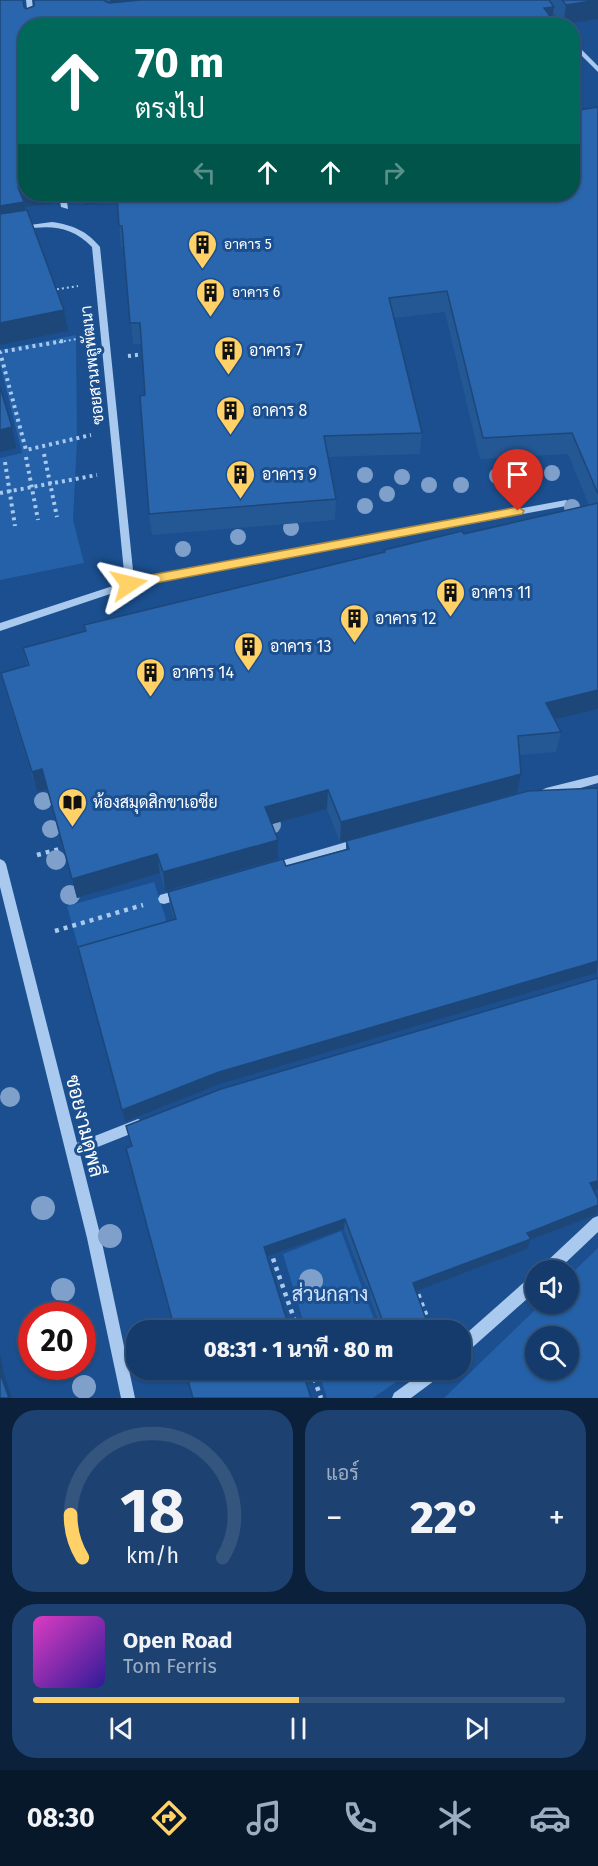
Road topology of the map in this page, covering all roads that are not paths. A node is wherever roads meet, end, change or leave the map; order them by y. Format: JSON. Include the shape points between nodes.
{"nodes":[{"id":1,"x":29,"y":0,"type":"edge"},
{"id":2,"x":537,"y":0,"type":"edge"},
{"id":3,"x":31,"y":18,"type":"edge"},
{"id":4,"x":552,"y":18,"type":"edge"},
{"id":5,"x":580,"y":51,"type":"edge"},
{"id":6,"x":598,"y":70,"type":"edge"},
{"id":7,"x":64,"y":201,"type":"edge"},
{"id":8,"x":65,"y":207,"type":"dead end"},
{"id":9,"x":0,"y":231,"type":"edge"},
{"id":10,"x":566,"y":503,"type":"dead end"},
{"id":11,"x":129,"y":584,"type":"junction"},
{"id":12,"x":0,"y":627,"type":"edge"},
{"id":13,"x":598,"y":779,"type":"edge"},
{"id":14,"x":536,"y":796,"type":"edge"},
{"id":15,"x":368,"y":841,"type":"edge"},
{"id":16,"x":0,"y":864,"type":"edge"},
{"id":17,"x":259,"y":872,"type":"edge"},
{"id":18,"x":194,"y":890,"type":"edge"},
{"id":19,"x":164,"y":899,"type":"edge"},
{"id":20,"x":146,"y":1122,"type":"edge"},
{"id":21,"x":72,"y":1151,"type":"junction"},
{"id":22,"x":598,"y":1223,"type":"edge"},
{"id":23,"x":559,"y":1260,"type":"edge"},
{"id":24,"x":525,"y":1291,"type":"edge"},
{"id":25,"x":471,"y":1339,"type":"edge"},
{"id":26,"x":423,"y":1380,"type":"edge"},
{"id":27,"x":128,"y":1398,"type":"edge"},
{"id":28,"x":399,"y":1398,"type":"edge"}],
"edges":[{"from":1,"to":3,"type":"street"},
{"from":2,"to":4,"type":"street"},
{"from":5,"to":6,"type":"street"},
{"from":7,"to":8,"type":"street"},
{"from":9,"to":11,"type":"street","name":"ซอยสวนพลูพัฒนา","via":[[63,224],[86,234],[96,247]]},
{"from":10,"to":11,"type":"street"},
{"from":11,"to":12,"type":"street"},
{"from":13,"to":14,"type":"street"},
{"from":15,"to":17,"type":"street"},
{"from":16,"to":21,"type":"street","name":"ซอยงามดูพลี"},
{"from":18,"to":19,"type":"street"},
{"from":20,"to":21,"type":"street"},
{"from":21,"to":27,"type":"street","name":"ซอยงามดูพลี"},
{"from":22,"to":23,"type":"street"},
{"from":24,"to":25,"type":"street"},
{"from":26,"to":28,"type":"street"}]}
